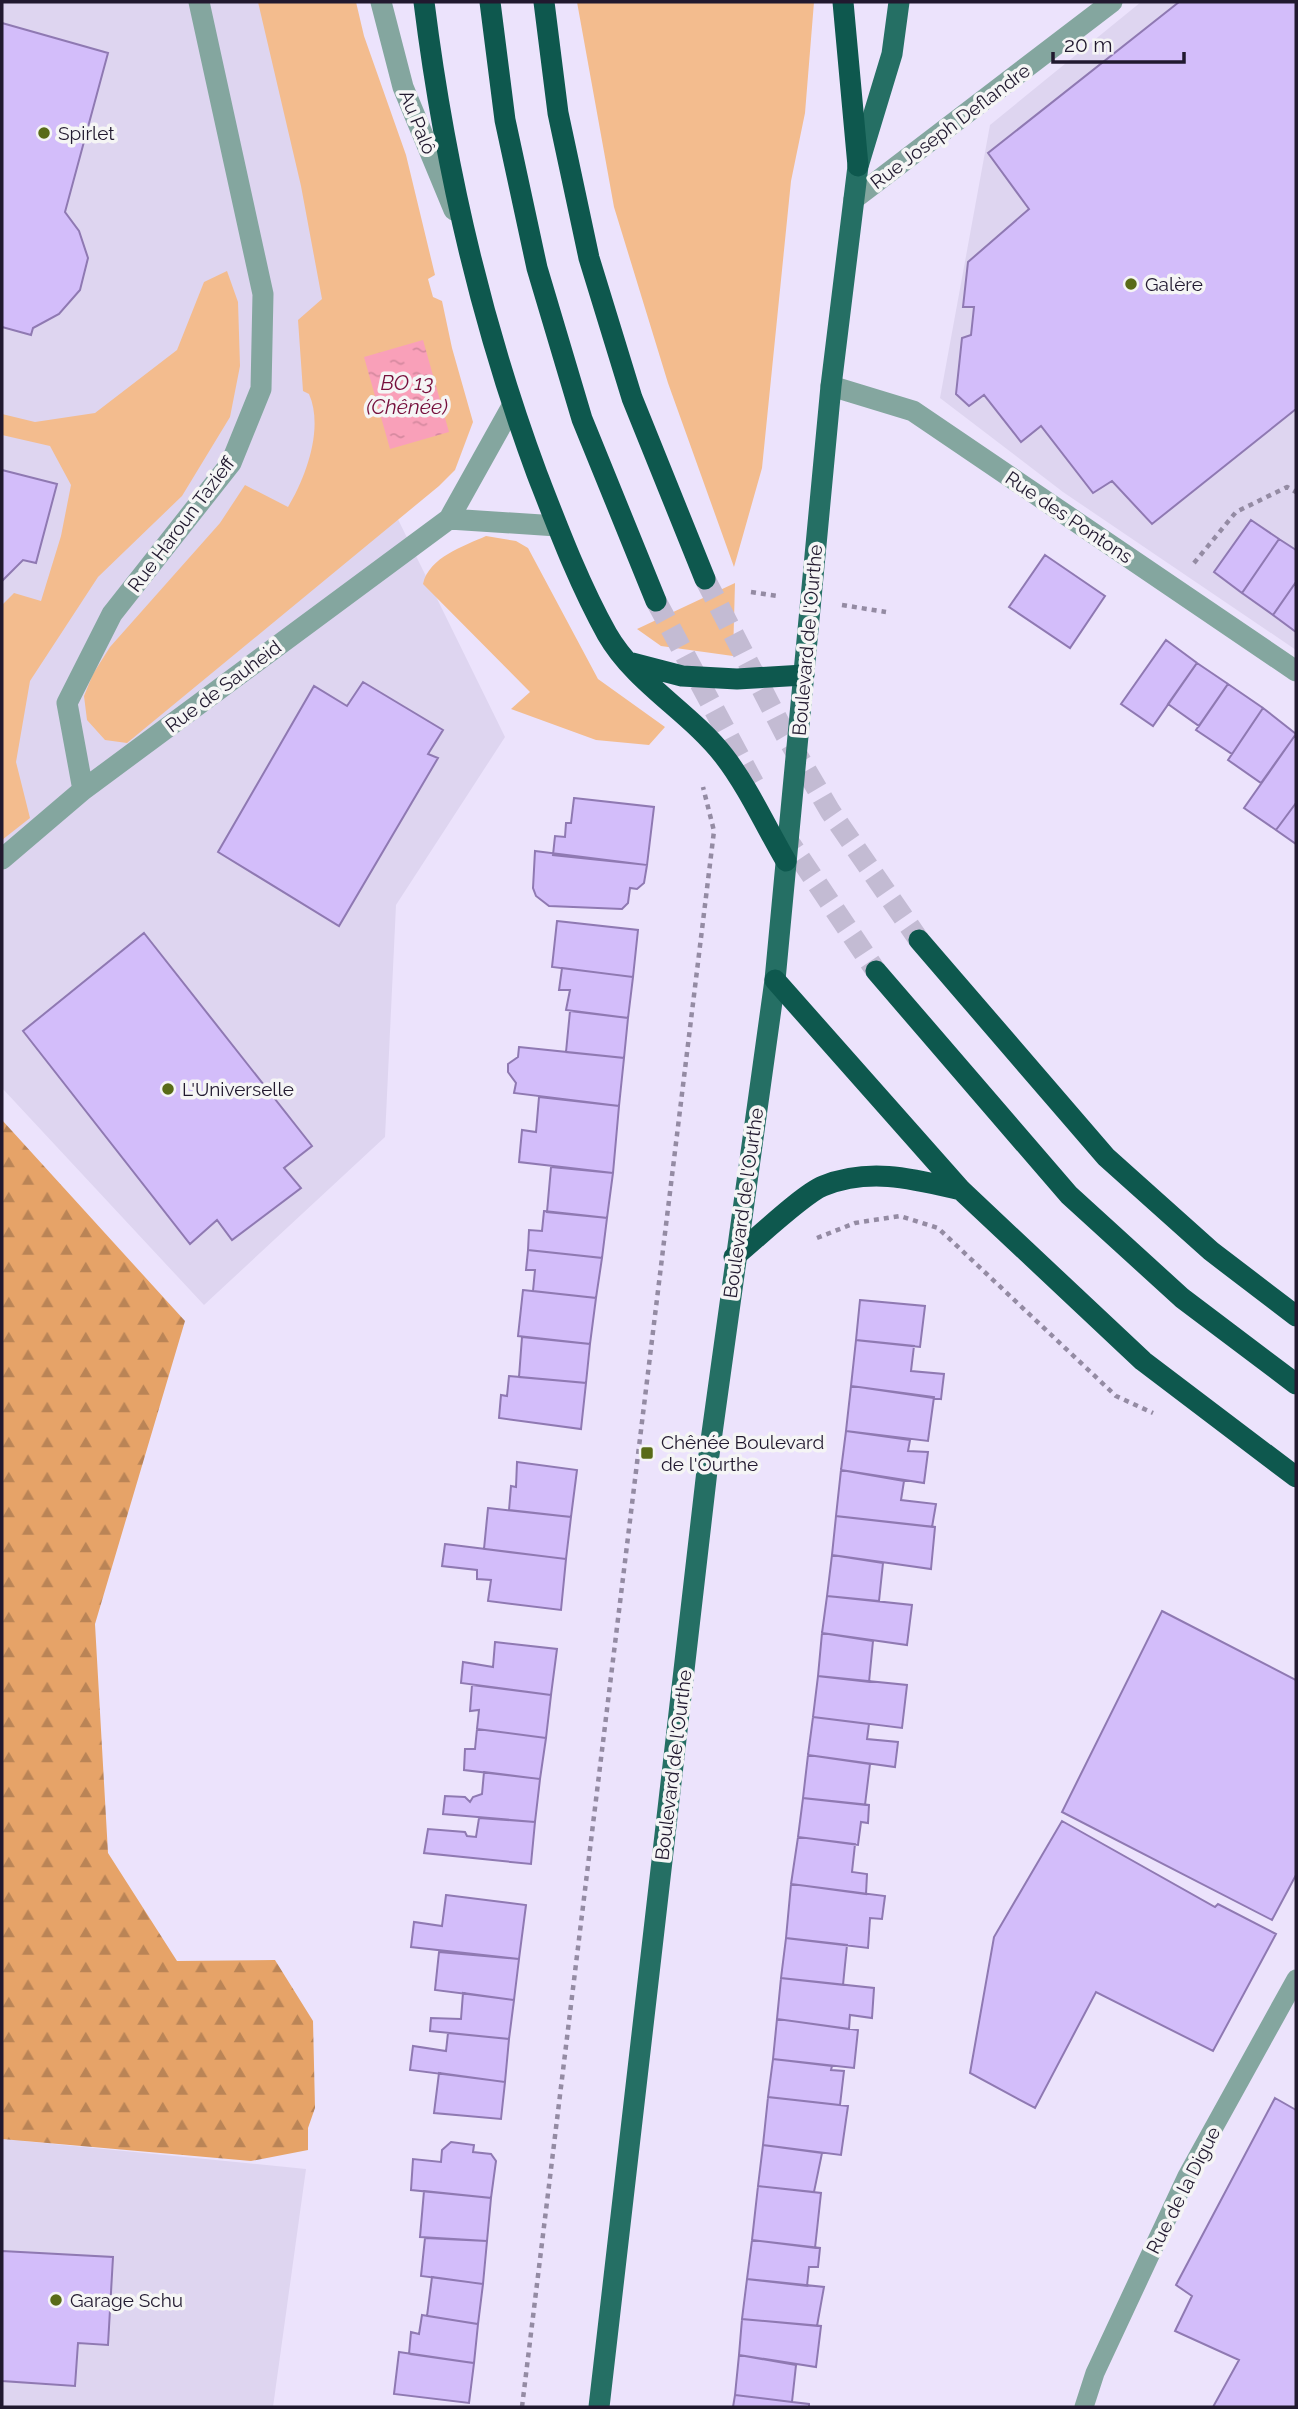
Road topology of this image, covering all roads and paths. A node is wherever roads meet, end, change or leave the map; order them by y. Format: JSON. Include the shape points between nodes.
{"nodes":[{"id":1,"x":199,"y":2,"type":"edge"},
{"id":2,"x":381,"y":2,"type":"edge"},
{"id":3,"x":424,"y":2,"type":"edge"},
{"id":4,"x":490,"y":2,"type":"edge"},
{"id":5,"x":544,"y":2,"type":"edge"},
{"id":6,"x":843,"y":2,"type":"edge"},
{"id":7,"x":899,"y":2,"type":"edge"},
{"id":8,"x":1112,"y":2,"type":"edge"},
{"id":9,"x":858,"y":166,"type":"junction"},
{"id":10,"x":854,"y":199,"type":"junction"},
{"id":11,"x":466,"y":239,"type":"junction"},
{"id":12,"x":831,"y":386,"type":"junction"},
{"id":13,"x":512,"y":405,"type":"junction"},
{"id":14,"x":1296,"y":492,"type":"edge"},
{"id":15,"x":449,"y":519,"type":"junction"},
{"id":16,"x":557,"y":526,"type":"junction"},
{"id":17,"x":705,"y":579,"type":"tunnel mouth"},
{"id":18,"x":1174,"y":588,"type":"junction"},
{"id":19,"x":656,"y":601,"type":"tunnel mouth"},
{"id":20,"x":627,"y":662,"type":"junction"},
{"id":21,"x":1296,"y":671,"type":"edge"},
{"id":22,"x":804,"y":675,"type":"junction"},
{"id":23,"x":701,"y":782,"type":"dead end"},
{"id":24,"x":83,"y":790,"type":"junction"},
{"id":25,"x":2,"y":859,"type":"edge"},
{"id":26,"x":786,"y":861,"type":"junction"},
{"id":27,"x":919,"y":940,"type":"tunnel mouth"},
{"id":28,"x":876,"y":971,"type":"tunnel mouth"},
{"id":29,"x":775,"y":980,"type":"junction"},
{"id":30,"x":961,"y":1190,"type":"junction"},
{"id":31,"x":817,"y":1238,"type":"dead end"},
{"id":32,"x":734,"y":1257,"type":"junction"},
{"id":33,"x":1296,"y":1316,"type":"edge"},
{"id":34,"x":1296,"y":1384,"type":"edge"},
{"id":35,"x":1163,"y":1418,"type":"dead end"},
{"id":36,"x":1296,"y":1477,"type":"edge"},
{"id":37,"x":1296,"y":1979,"type":"edge"},
{"id":38,"x":522,"y":2407,"type":"edge"},
{"id":39,"x":599,"y":2407,"type":"edge"},
{"id":40,"x":1084,"y":2407,"type":"edge"}],
"edges":[{"from":1,"to":24,"type":"street","name":"Rue Haroun Tazieff","via":[[263,294],[261,389],[231,463],[112,614],[67,703]]},
{"from":2,"to":11,"type":"street","name":"Au Palô","via":[[403,87]]},
{"from":3,"to":11,"type":"highway"},
{"from":4,"to":19,"type":"highway","via":[[505,120],[537,268],[582,419]]},
{"from":5,"to":17,"type":"highway","via":[[558,113],[589,258],[632,398]]},
{"from":6,"to":9,"type":"highway"},
{"from":7,"to":9,"type":"main road","name":"Boulevard de l'Ourthe","via":[[892,54]]},
{"from":8,"to":10,"type":"street","name":"Rue Joseph Deflandre"},
{"from":9,"to":10,"type":"main road","name":"Boulevard de l'Ourthe"},
{"from":10,"to":12,"type":"main road","name":"Boulevard de l'Ourthe"},
{"from":11,"to":13,"type":"highway"},
{"from":12,"to":18,"type":"street","name":"Rue des Pontons","via":[[913,411]]},
{"from":12,"to":22,"type":"main road","name":"Boulevard de l'Ourthe"},
{"from":13,"to":15,"type":"street","name":"Rue de Sauheid"},
{"from":13,"to":16,"type":"highway"},
{"from":14,"to":18,"type":"path","via":[[1287,487],[1236,512]]},
{"from":15,"to":16,"type":"street"},
{"from":15,"to":24,"type":"street","name":"Rue de Sauheid"},
{"from":16,"to":20,"type":"highway","via":[[608,635]]},
{"from":18,"to":21,"type":"street","name":"Rue des Pontons"},
{"from":20,"to":22,"type":"highway","via":[[682,676]]},
{"from":20,"to":26,"type":"highway","via":[[724,757]]},
{"from":22,"to":26,"type":"main road","name":"Boulevard de l'Ourthe"},
{"from":23,"to":38,"type":"path","via":[[714,831]]},
{"from":24,"to":25,"type":"street","name":"Rue de Sauheid"},
{"from":26,"to":29,"type":"main road","name":"Boulevard de l'Ourthe"},
{"from":27,"to":33,"type":"highway","via":[[1106,1157],[1211,1251]]},
{"from":28,"to":34,"type":"highway","via":[[1069,1195],[1182,1298]]},
{"from":29,"to":30,"type":"highway"},
{"from":29,"to":32,"type":"main road","name":"Boulevard de l'Ourthe"},
{"from":30,"to":32,"type":"highway","via":[[867,1174],[821,1187]]},
{"from":30,"to":36,"type":"highway","via":[[1143,1361]]},
{"from":31,"to":35,"type":"path","via":[[855,1223],[900,1216],[938,1228],[1116,1396]]},
{"from":32,"to":39,"type":"main road","name":"Boulevard de l'Ourthe"},
{"from":37,"to":40,"type":"lane","name":"Rue de la Digue","via":[[1187,2176],[1094,2373]]}]}
